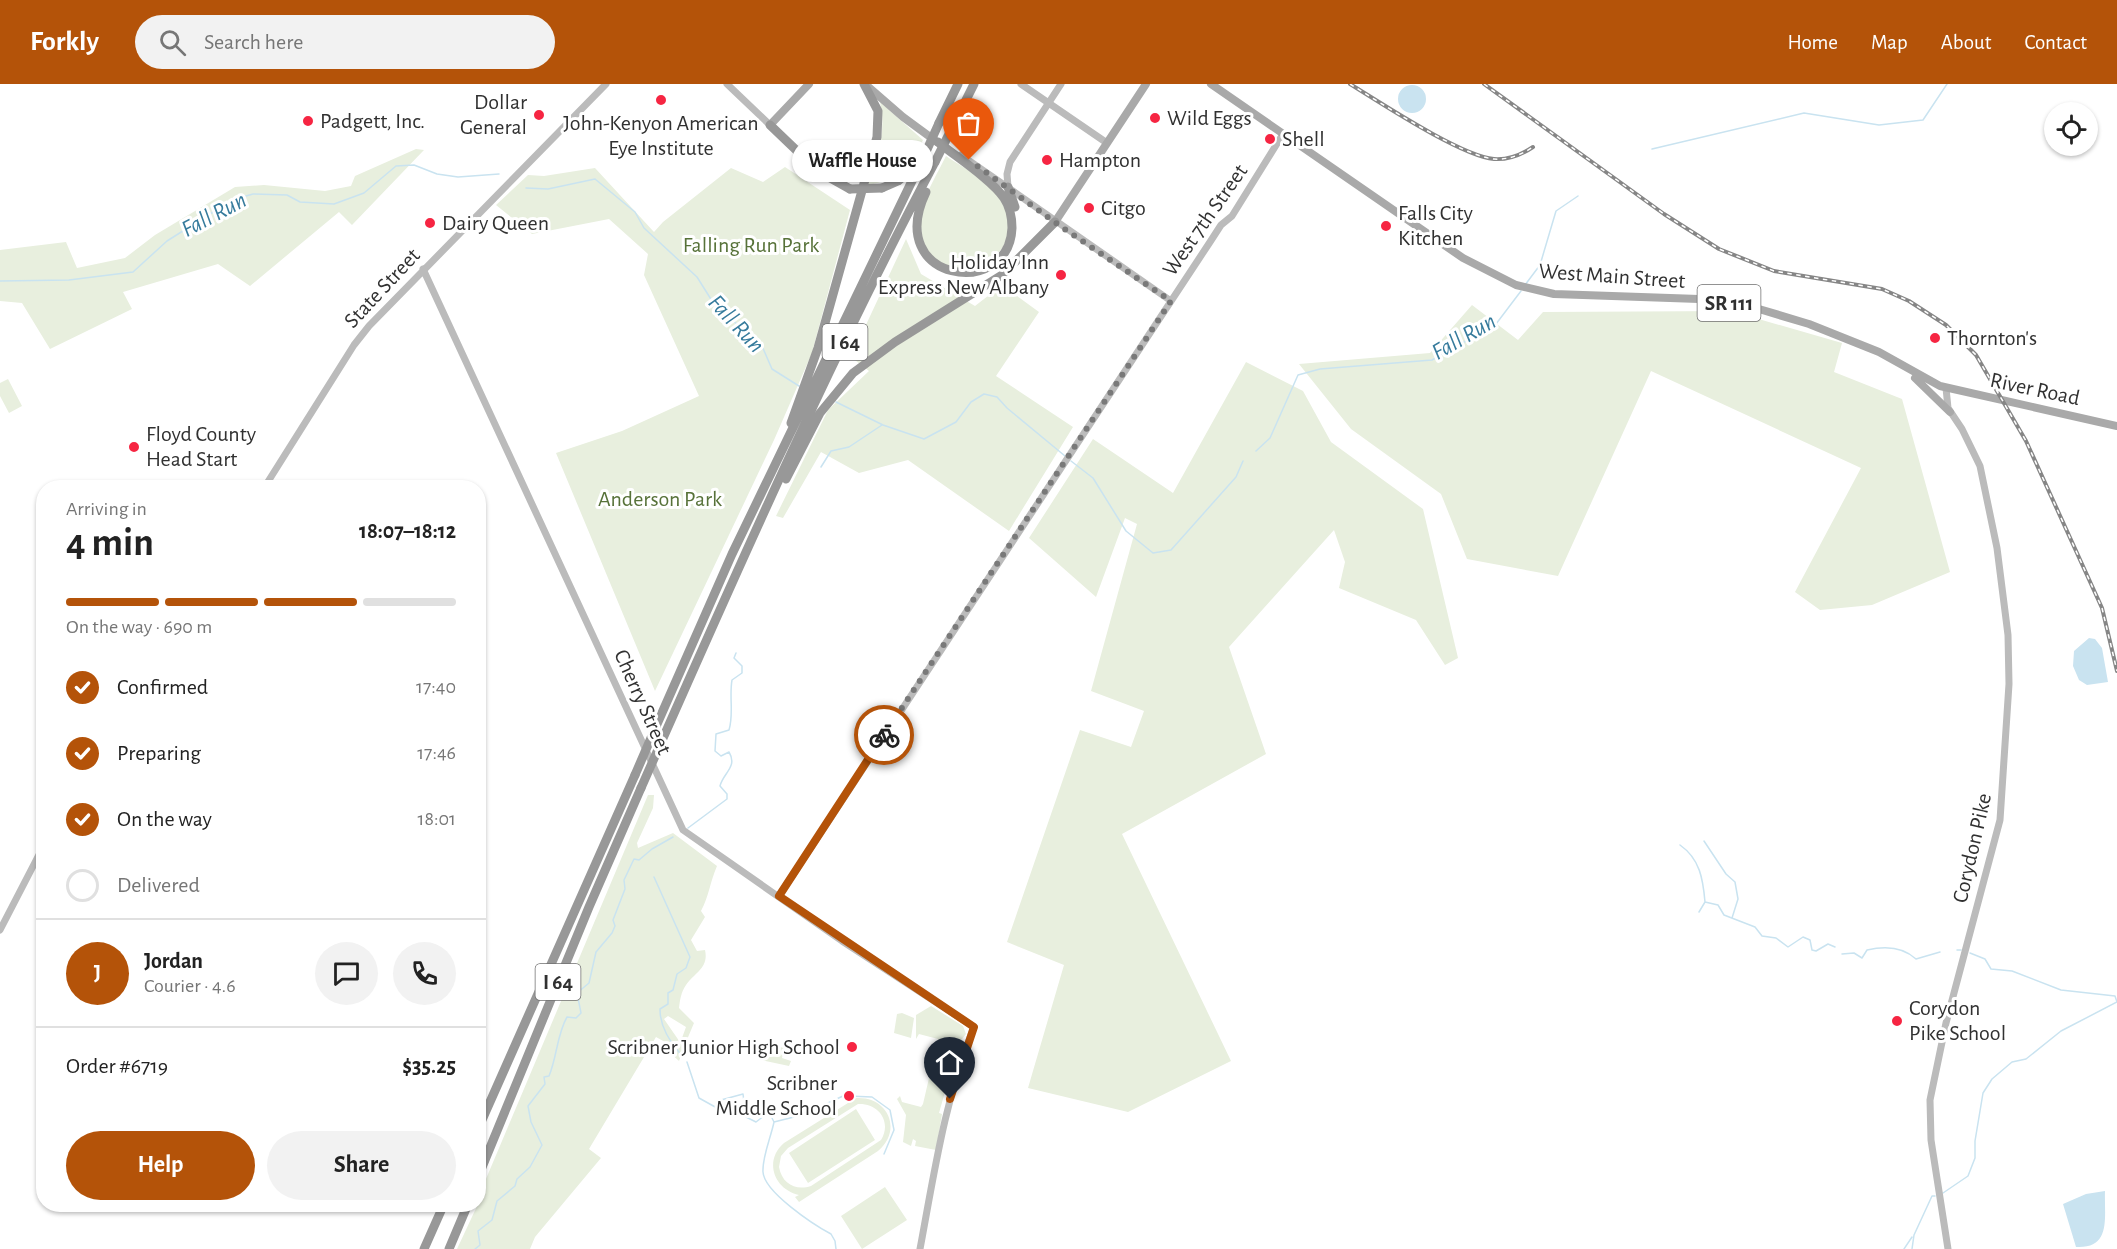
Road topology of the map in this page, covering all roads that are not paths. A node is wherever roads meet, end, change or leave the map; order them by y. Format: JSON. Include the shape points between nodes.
{"nodes":[{"id":1,"x":606,"y":84,"type":"edge"},
{"id":2,"x":727,"y":84,"type":"edge"},
{"id":3,"x":809,"y":84,"type":"edge"},
{"id":4,"x":865,"y":84,"type":"edge"},
{"id":5,"x":958,"y":84,"type":"edge"},
{"id":6,"x":972,"y":84,"type":"edge"},
{"id":7,"x":1022,"y":84,"type":"edge"},
{"id":8,"x":1061,"y":84,"type":"edge"},
{"id":9,"x":1146,"y":84,"type":"edge"},
{"id":10,"x":1211,"y":84,"type":"edge"},
{"id":11,"x":1049,"y":102,"type":"junction"},
{"id":12,"x":770,"y":125,"type":"junction"},
{"id":13,"x":1283,"y":134,"type":"junction"},
{"id":14,"x":938,"y":142,"type":"junction"},
{"id":15,"x":1107,"y":143,"type":"junction"},
{"id":16,"x":929,"y":159,"type":"junction"},
{"id":17,"x":1008,"y":187,"type":"junction"},
{"id":18,"x":1055,"y":222,"type":"junction"},
{"id":19,"x":1011,"y":238,"type":"junction"},
{"id":20,"x":423,"y":269,"type":"junction"},
{"id":21,"x":1171,"y":301,"type":"junction"},
{"id":22,"x":1907,"y":368,"type":"junction"},
{"id":23,"x":1946,"y":388,"type":"junction"},
{"id":24,"x":1950,"y":412,"type":"junction"},
{"id":25,"x":2117,"y":426,"type":"edge"},
{"id":26,"x":774,"y":470,"type":"junction"},
{"id":27,"x":269,"y":480,"type":"edge"},
{"id":28,"x":758,"y":524,"type":"junction"},
{"id":29,"x":36,"y":860,"type":"edge"},
{"id":30,"x":779,"y":896,"type":"junction"},
{"id":31,"x":0,"y":930,"type":"edge"},
{"id":32,"x":486,"y":1111,"type":"edge"},
{"id":33,"x":486,"y":1158,"type":"edge"},
{"id":34,"x":440,"y":1212,"type":"edge"},
{"id":35,"x":465,"y":1212,"type":"edge"},
{"id":36,"x":424,"y":1249,"type":"edge"},
{"id":37,"x":449,"y":1249,"type":"edge"},
{"id":38,"x":920,"y":1249,"type":"edge"},
{"id":39,"x":1948,"y":1249,"type":"edge"}],
"edges":[{"from":1,"to":20,"type":"street","name":"State Street"},
{"from":2,"to":12,"type":"street"},
{"from":3,"to":12,"type":"main road"},
{"from":4,"to":14,"type":"main road"},
{"from":4,"to":26,"type":"highway","via":[[878,111],[877,137],[818,348]]},
{"from":5,"to":16,"type":"highway","number":"I 64","bridge":true,"via":[[939,123]]},
{"from":6,"to":16,"type":"highway","number":"I 64","bridge":true,"via":[[949,131]]},
{"from":7,"to":11,"type":"street"},
{"from":8,"to":11,"type":"street"},
{"from":9,"to":15,"type":"main road"},
{"from":10,"to":13,"type":"main road","name":"West Main Street","number":"SR 111"},
{"from":11,"to":15,"type":"street"},
{"from":11,"to":17,"type":"street","via":[[1009,164]]},
{"from":12,"to":16,"type":"highway","bridge":true,"via":[[818,171],[850,189],[882,188]]},
{"from":13,"to":21,"type":"street","name":"West 7th Street","via":[[1237,209],[1220,227]]},
{"from":13,"to":22,"type":"main road","name":"West Main Street","number":"SR 111","via":[[1463,258],[1505,281],[1538,292],[1699,299],[1750,307],[1822,329]]},
{"from":14,"to":17,"type":"street"},
{"from":14,"to":19,"type":"highway","via":[[1003,197],[1011,213]]},
{"from":15,"to":18,"type":"main road"},
{"from":16,"to":19,"type":"highway","via":[[935,172],[916,217],[917,236],[931,261],[953,273],[977,272],[993,264]]},
{"from":16,"to":26,"type":"highway","number":"I 64"},
{"from":16,"to":28,"type":"highway","number":"I 64","via":[[904,221]]},
{"from":17,"to":18,"type":"street"},
{"from":17,"to":19,"type":"highway","via":[[1017,221]]},
{"from":18,"to":21,"type":"street"},
{"from":18,"to":28,"type":"highway","via":[[1002,275],[874,357],[844,382],[820,413]]},
{"from":20,"to":27,"type":"street","name":"State Street","via":[[354,345]]},
{"from":20,"to":30,"type":"street","name":"Cherry Street","via":[[679,824],[692,838]]},
{"from":21,"to":30,"type":"street","name":"West 7th Street"},
{"from":22,"to":23,"type":"main road","name":"West Main Street","number":"SR 111"},
{"from":22,"to":24,"type":"main road"},
{"from":23,"to":24,"type":"street","name":"Corydon Pike"},
{"from":23,"to":25,"type":"main road","name":"River Road","number":"SR 111"},
{"from":24,"to":39,"type":"street","name":"Corydon Pike","via":[[1980,466],[1997,548],[2008,635],[2009,684],[2000,820],[1962,958],[1930,1100],[1931,1143]]},
{"from":26,"to":32,"type":"highway","number":"I 64","bridge":true,"via":[[732,555]]},
{"from":28,"to":33,"type":"highway","number":"I 64","bridge":true,"via":[[641,788]]},
{"from":29,"to":31,"type":"street"},
{"from":30,"to":38,"type":"street","name":"Cherry Street","via":[[974,1027],[946,1115]]},
{"from":34,"to":36,"type":"highway"},
{"from":35,"to":37,"type":"highway"}]}
